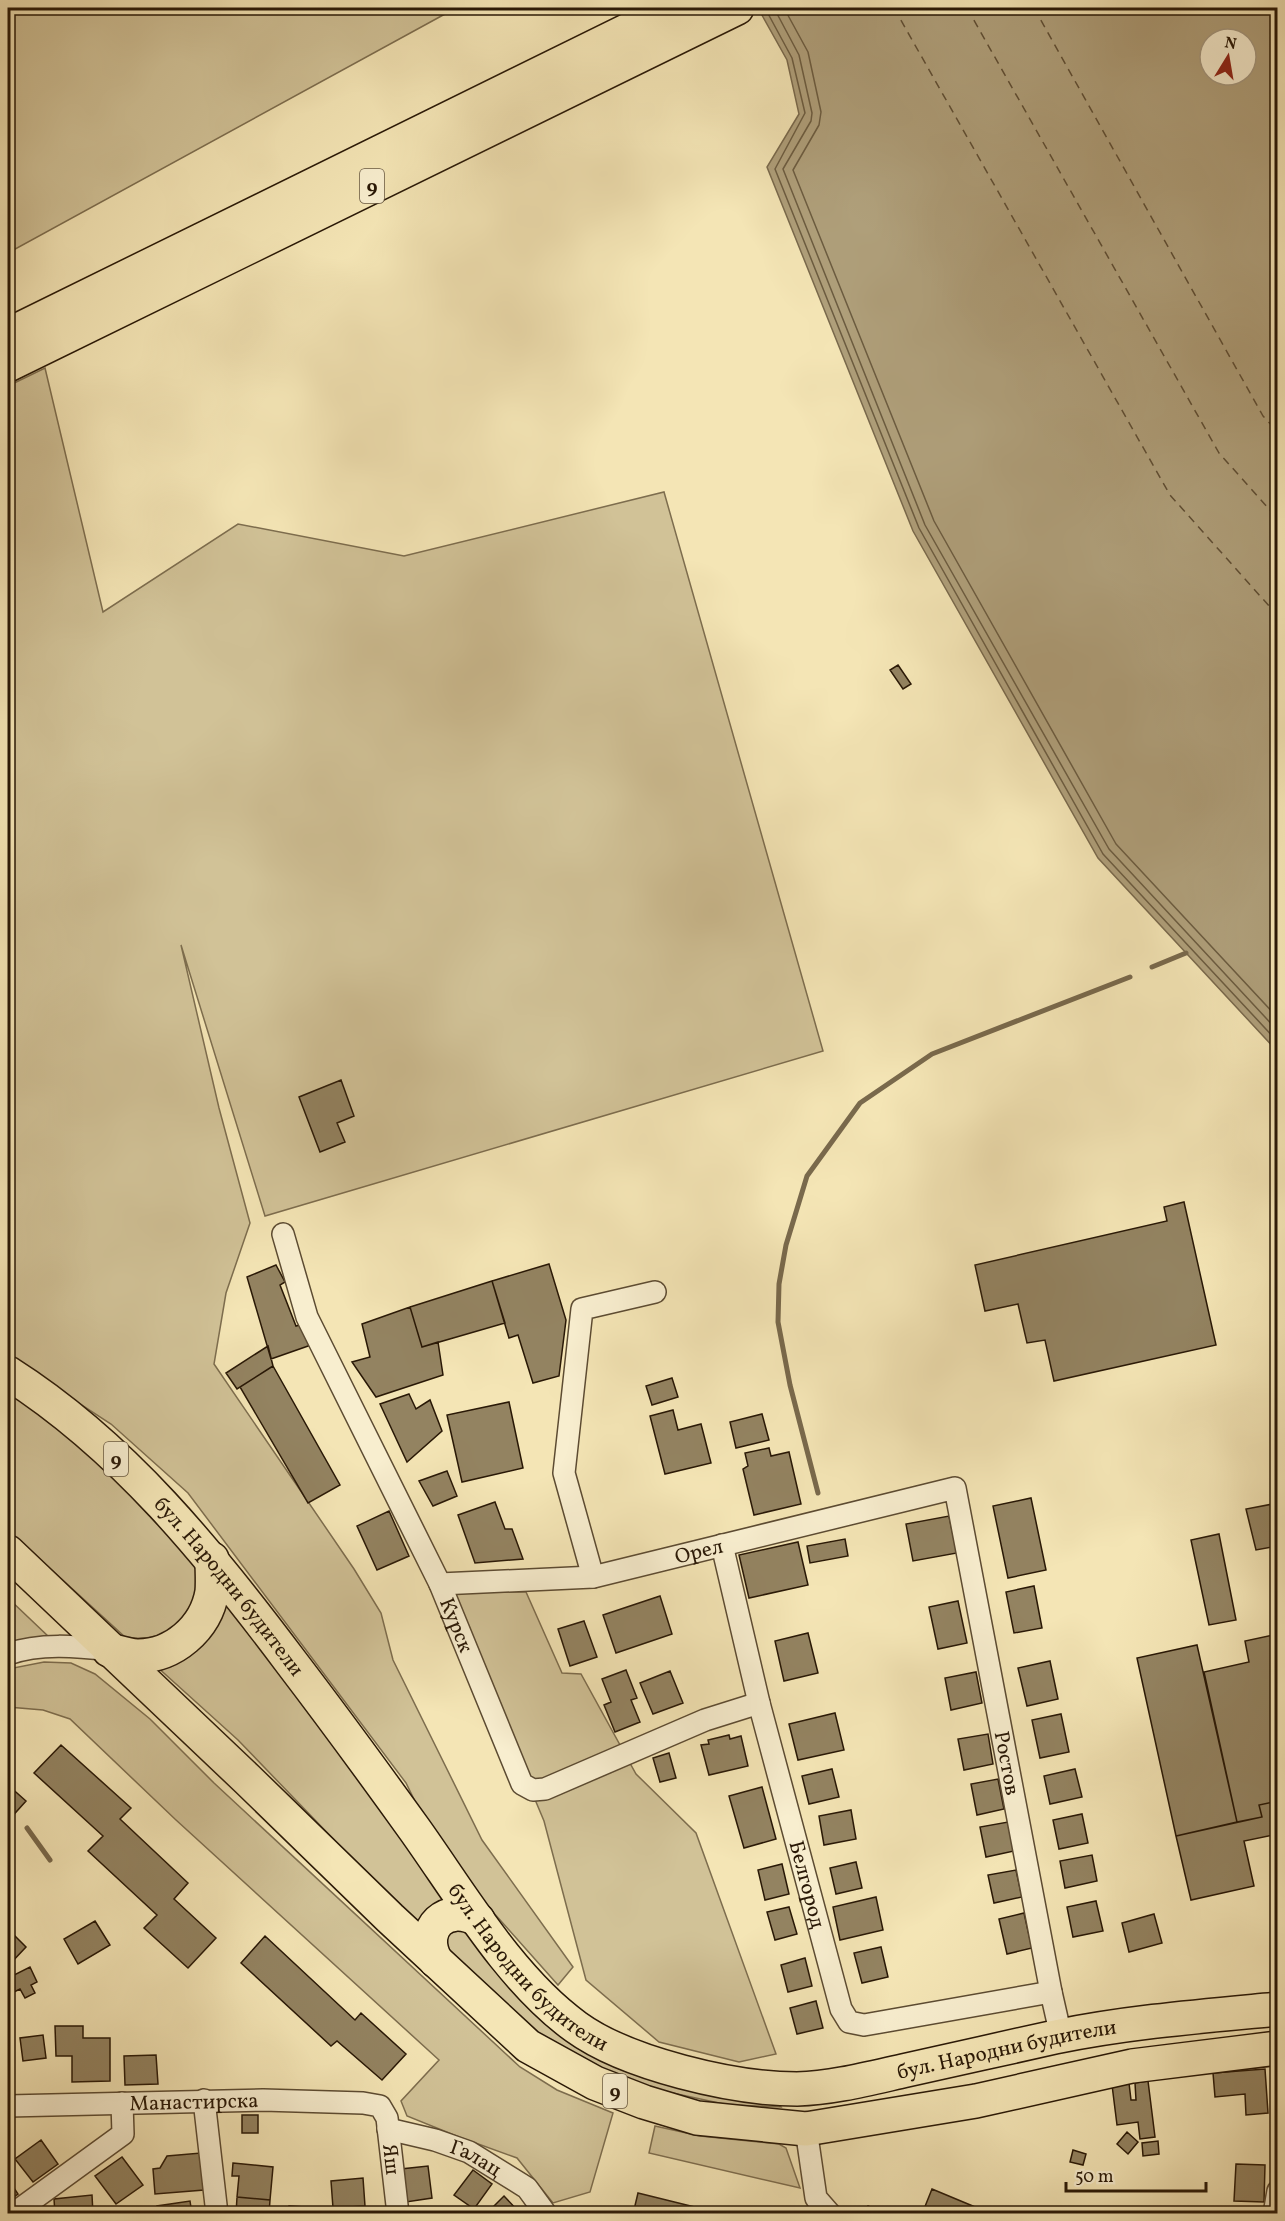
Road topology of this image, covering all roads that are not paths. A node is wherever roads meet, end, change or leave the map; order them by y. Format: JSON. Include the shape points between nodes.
{"nodes":[{"id":1,"x":673,"y":8,"type":"edge"},
{"id":2,"x":737,"y":8,"type":"edge"},
{"id":3,"x":8,"y":335,"type":"edge"},
{"id":4,"x":8,"y":365,"type":"edge"},
{"id":5,"x":283,"y":1234,"type":"dead end"},
{"id":6,"x":655,"y":1292,"type":"dead end"},
{"id":7,"x":8,"y":1372,"type":"edge"},
{"id":8,"x":955,"y":1488,"type":"joint"},
{"id":9,"x":722,"y":1545,"type":"junction"},
{"id":10,"x":8,"y":1552,"type":"edge"},
{"id":11,"x":212,"y":1559,"type":"junction"},
{"id":12,"x":593,"y":1576,"type":"junction"},
{"id":13,"x":440,"y":1584,"type":"junction"},
{"id":14,"x":109,"y":1650,"type":"junction"},
{"id":15,"x":8,"y":1654,"type":"edge"},
{"id":16,"x":759,"y":1703,"type":"junction"},
{"id":17,"x":478,"y":1920,"type":"junction"},
{"id":18,"x":436,"y":1960,"type":"junction"},
{"id":19,"x":1051,"y":1992,"type":"junction"},
{"id":20,"x":1278,"y":2009,"type":"edge"},
{"id":21,"x":1061,"y":2036,"type":"junction"},
{"id":22,"x":1278,"y":2048,"type":"edge"},
{"id":23,"x":204,"y":2100,"type":"junction"},
{"id":24,"x":8,"y":2101,"type":"edge"},
{"id":25,"x":122,"y":2103,"type":"junction"},
{"id":26,"x":380,"y":2106,"type":"joint"},
{"id":27,"x":806,"y":2128,"type":"junction"},
{"id":28,"x":388,"y":2129,"type":"junction"},
{"id":29,"x":1278,"y":2191,"type":"edge"},
{"id":30,"x":38,"y":2204,"type":"edge"},
{"id":31,"x":13,"y":2214,"type":"edge"},
{"id":32,"x":217,"y":2214,"type":"edge"},
{"id":33,"x":398,"y":2214,"type":"edge"},
{"id":34,"x":546,"y":2214,"type":"edge"},
{"id":35,"x":830,"y":2214,"type":"edge"},
{"id":36,"x":1274,"y":2214,"type":"edge"}],
"edges":[{"from":1,"to":3,"type":"main road","number":"9"},
{"from":2,"to":4,"type":"main road","number":"9"},
{"from":5,"to":13,"type":"street","name":"Курск","via":[[307,1317]]},
{"from":6,"to":12,"type":"street","via":[[582,1309],[564,1473]]},
{"from":7,"to":11,"type":"main road","name":"бул. Народни будители","number":"9","via":[[92,1436],[155,1495]]},
{"from":8,"to":9,"type":"street","name":"Орел"},
{"from":8,"to":19,"type":"street","name":"Ростов"},
{"from":9,"to":12,"type":"street","name":"Орел"},
{"from":9,"to":16,"type":"street","name":"Белгород"},
{"from":10,"to":14,"type":"main road","name":"бул. Народни будители","number":"9"},
{"from":11,"to":14,"type":"main road","via":[[208,1607],[189,1636],[158,1654],[136,1656]]},
{"from":11,"to":17,"type":"main road","name":"бул. Народни будители","number":"9","via":[[362,1756]]},
{"from":12,"to":13,"type":"street","name":"Орел"},
{"from":13,"to":16,"type":"street","name":"Курск","via":[[518,1778],[527,1788],[545,1789],[705,1720]]},
{"from":14,"to":15,"type":"street","via":[[68,1646]]},
{"from":14,"to":18,"type":"main road","name":"бул. Народни будители","number":"9"},
{"from":16,"to":19,"type":"street","name":"Белгород","via":[[841,2009],[849,2022],[864,2025]]},
{"from":17,"to":18,"type":"main road","via":[[455,1913],[438,1922],[430,1942]]},
{"from":17,"to":21,"type":"main road","name":"бул. Народни будители","number":"9","via":[[528,1984],[579,2029],[645,2060],[731,2082],[796,2089],[843,2084]]},
{"from":18,"to":27,"type":"main road","name":"бул. Народни будители","number":"9","via":[[528,2046],[595,2083],[697,2118]]},
{"from":19,"to":21,"type":"street","name":"Ростов"},
{"from":20,"to":21,"type":"main road","name":"бул. Народни будители","number":"9"},
{"from":22,"to":27,"type":"main road","name":"бул. Народни будители","number":"9","via":[[1132,2066],[976,2101]]},
{"from":23,"to":25,"type":"street","name":"Манастирска"},
{"from":23,"to":26,"type":"street","name":"Манастирска","via":[[352,2102]]},
{"from":23,"to":32,"type":"street"},
{"from":24,"to":25,"type":"street","name":"Манастирска"},
{"from":25,"to":30,"type":"street","via":[[123,2134]]},
{"from":26,"to":28,"type":"street","name":"Яш"},
{"from":27,"to":35,"type":"street","via":[[816,2198]]},
{"from":28,"to":33,"type":"street","name":"Яш"},
{"from":28,"to":34,"type":"street","name":"Галац","via":[[469,2152],[527,2188]]},
{"from":29,"to":36,"type":"street"},
{"from":30,"to":31,"type":"street"}]}
